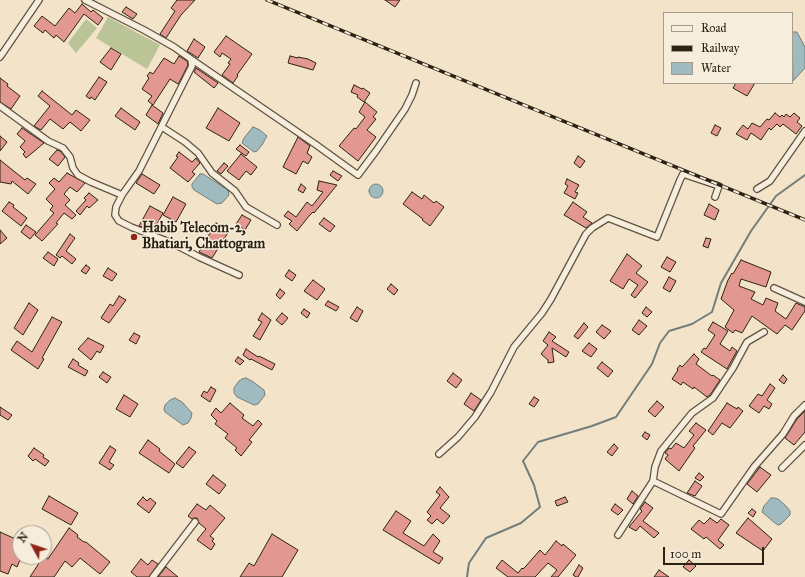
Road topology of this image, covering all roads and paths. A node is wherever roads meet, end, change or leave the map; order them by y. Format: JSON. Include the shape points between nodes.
{"nodes":[{"id":1,"x":39,"y":0,"type":"edge"},
{"id":2,"x":85,"y":0,"type":"edge"},
{"id":3,"x":0,"y":57,"type":"edge"},
{"id":4,"x":191,"y":59,"type":"junction"},
{"id":5,"x":416,"y":82,"type":"dead end"},
{"id":6,"x":0,"y":106,"type":"edge"},
{"id":7,"x":162,"y":127,"type":"junction"},
{"id":8,"x":805,"y":131,"type":"edge"},
{"id":9,"x":757,"y":189,"type":"dead end"},
{"id":10,"x":122,"y":195,"type":"junction"},
{"id":11,"x":715,"y":197,"type":"dead end"},
{"id":12,"x":277,"y":225,"type":"dead end"},
{"id":13,"x":239,"y":275,"type":"dead end"},
{"id":14,"x":774,"y":288,"type":"dead end"},
{"id":15,"x":805,"y":302,"type":"edge"},
{"id":16,"x":764,"y":332,"type":"dead end"},
{"id":17,"x":805,"y":405,"type":"edge"},
{"id":18,"x":805,"y":445,"type":"edge"},
{"id":19,"x":439,"y":454,"type":"dead end"},
{"id":20,"x":782,"y":468,"type":"dead end"},
{"id":21,"x":653,"y":481,"type":"junction"},
{"id":22,"x":195,"y":522,"type":"dead end"},
{"id":23,"x":618,"y":535,"type":"dead end"},
{"id":24,"x":153,"y":577,"type":"edge"}],
"edges":[{"from":1,"to":3,"type":"street"},
{"from":2,"to":4,"type":"street","via":[[144,30]]},
{"from":4,"to":5,"type":"street","via":[[358,175],[405,109]]},
{"from":4,"to":7,"type":"street","via":[[192,66]]},
{"from":6,"to":10,"type":"street","via":[[48,141],[63,148],[78,175]]},
{"from":7,"to":10,"type":"street","via":[[139,171]]},
{"from":7,"to":12,"type":"street","via":[[198,153],[212,173],[235,191],[246,207]]},
{"from":8,"to":9,"type":"street","via":[[770,181]]},
{"from":10,"to":13,"type":"street","via":[[115,215],[119,221]]},
{"from":11,"to":19,"type":"street","via":[[719,186],[684,174],[657,236],[608,218],[592,228],[586,234],[542,313],[514,347],[475,417]]},
{"from":14,"to":15,"type":"street"},
{"from":16,"to":21,"type":"street","via":[[747,342],[713,398],[692,413],[661,451]]},
{"from":17,"to":21,"type":"street","via":[[754,467],[721,514]]},
{"from":18,"to":20,"type":"street"},
{"from":21,"to":23,"type":"street"},
{"from":22,"to":24,"type":"street"}]}
